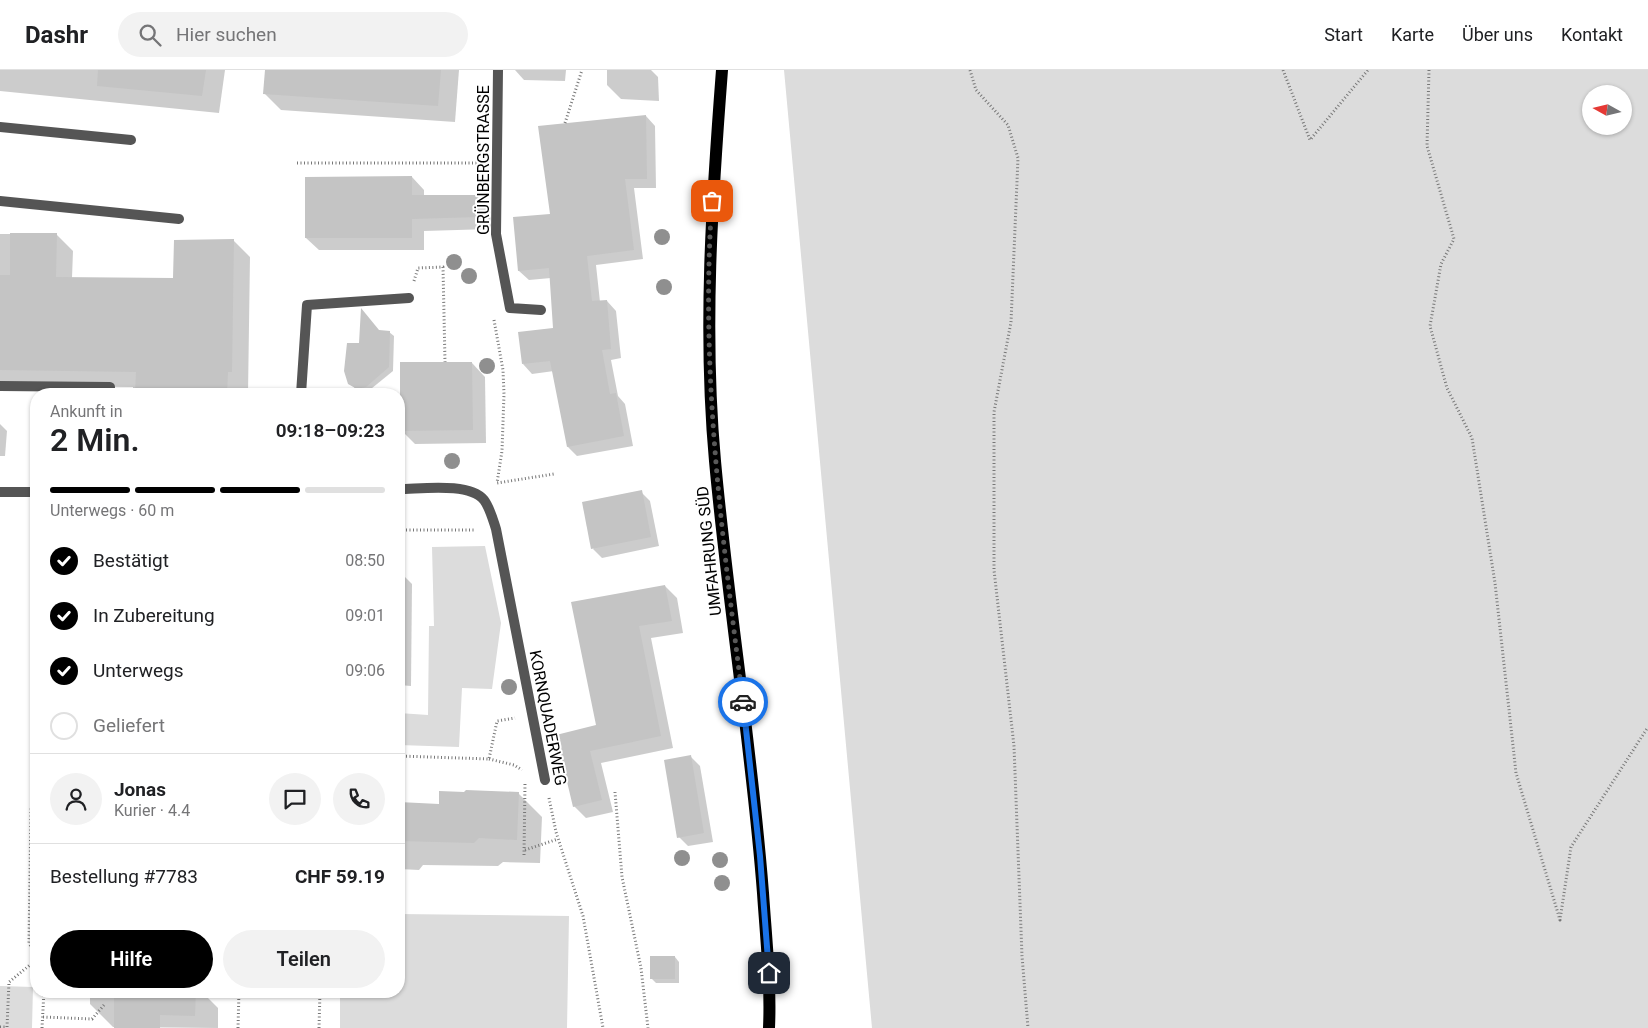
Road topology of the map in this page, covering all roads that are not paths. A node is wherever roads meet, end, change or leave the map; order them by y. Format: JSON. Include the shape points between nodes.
{"nodes":[{"id":1,"x":498,"y":70,"type":"edge"},
{"id":2,"x":722,"y":70,"type":"edge"},
{"id":3,"x":0,"y":127,"type":"edge"},
{"id":4,"x":131,"y":140,"type":"dead end"},
{"id":5,"x":0,"y":201,"type":"edge"},
{"id":6,"x":179,"y":219,"type":"dead end"},
{"id":7,"x":409,"y":298,"type":"road end"},
{"id":8,"x":540,"y":310,"type":"dead end"},
{"id":9,"x":0,"y":386,"type":"edge"},
{"id":10,"x":110,"y":388,"type":"edge"},
{"id":11,"x":301,"y":388,"type":"edge"},
{"id":12,"x":405,"y":489,"type":"edge"},
{"id":13,"x":0,"y":492,"type":"edge"},
{"id":14,"x":30,"y":492,"type":"edge"},
{"id":15,"x":545,"y":780,"type":"road end"},
{"id":16,"x":770,"y":1028,"type":"edge"}],
"edges":[{"from":1,"to":8,"type":"street","name":"GRÜNBERGSTRASSE","via":[[496,234],[510,308]]},
{"from":2,"to":16,"type":"main road","name":"UMFAHRUNG SÜD","via":[[711,220],[710,399],[760,856]]},
{"from":3,"to":4,"type":"street"},
{"from":5,"to":6,"type":"street"},
{"from":7,"to":11,"type":"street","via":[[307,305]]},
{"from":9,"to":10,"type":"street"},
{"from":12,"to":15,"type":"street","name":"KORNQUADERWEG","via":[[465,490],[480,496],[485,502],[496,529]]},
{"from":13,"to":14,"type":"street"}]}
